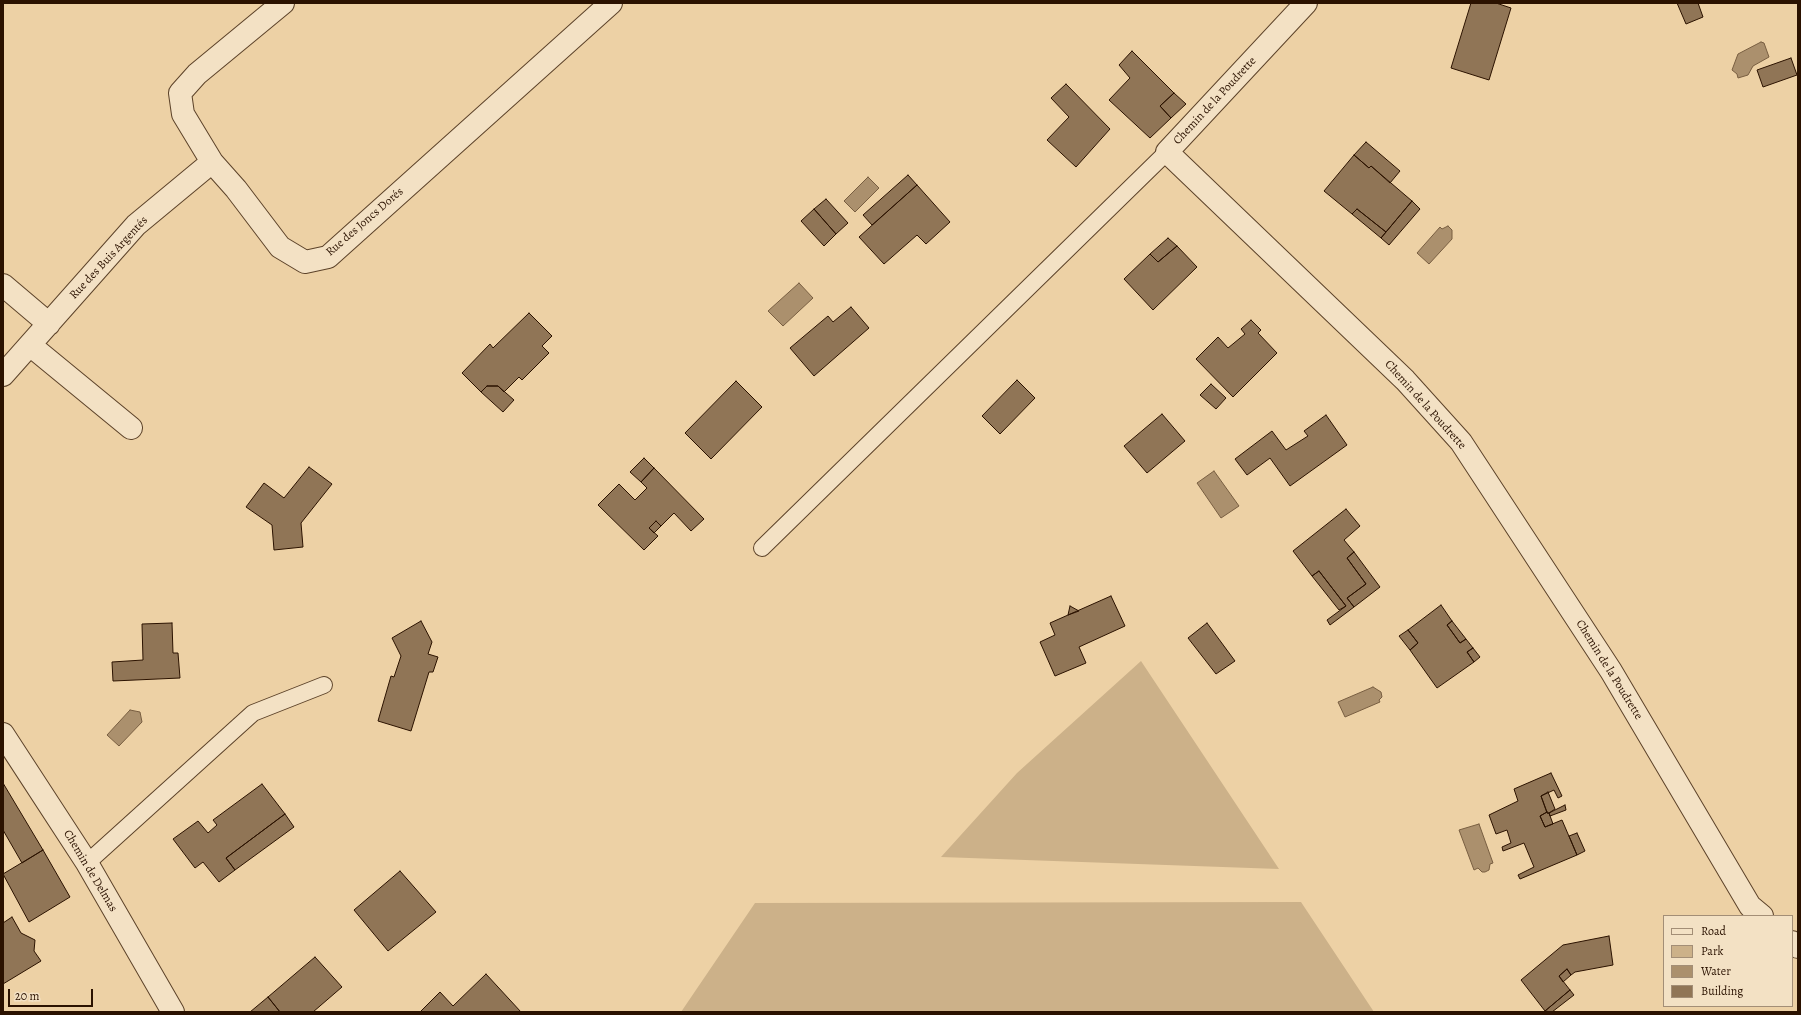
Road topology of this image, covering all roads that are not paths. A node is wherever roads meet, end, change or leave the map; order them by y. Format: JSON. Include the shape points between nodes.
{"nodes":[{"id":1,"x":283,"y":3,"type":"edge"},
{"id":2,"x":611,"y":3,"type":"edge"},
{"id":3,"x":1306,"y":3,"type":"edge"},
{"id":4,"x":1167,"y":152,"type":"junction"},
{"id":5,"x":212,"y":162,"type":"junction"},
{"id":6,"x":3,"y":286,"type":"edge"},
{"id":7,"x":49,"y":324,"type":"junction"},
{"id":8,"x":30,"y":345,"type":"junction"},
{"id":9,"x":3,"y":375,"type":"edge"},
{"id":10,"x":131,"y":428,"type":"dead end"},
{"id":11,"x":762,"y":548,"type":"dead end"},
{"id":12,"x":324,"y":685,"type":"dead end"},
{"id":13,"x":3,"y":734,"type":"edge"},
{"id":14,"x":87,"y":863,"type":"junction"},
{"id":15,"x":1761,"y":915,"type":"edge"},
{"id":16,"x":173,"y":1012,"type":"edge"}],
"edges":[{"from":1,"to":5,"type":"street","name":"Rue des Joncs Dorés","via":[[197,74],[180,93],[183,114]]},
{"from":2,"to":5,"type":"street","name":"Rue des Joncs Dorés","via":[[328,257],[305,262],[280,247]]},
{"from":3,"to":4,"type":"street","name":"Chemin de la Poudrette"},
{"from":4,"to":11,"type":"lane"},
{"from":4,"to":15,"type":"street","name":"Chemin de la Poudrette","via":[[1405,380],[1461,442],[1611,671],[1750,906]]},
{"from":5,"to":7,"type":"street","name":"Rue des Buis Argentés","via":[[136,225]]},
{"from":6,"to":7,"type":"street"},
{"from":7,"to":8,"type":"street","name":"Rue des Buis Argentés"},
{"from":8,"to":9,"type":"street","name":"Rue des Buis Argentés"},
{"from":8,"to":10,"type":"street"},
{"from":12,"to":14,"type":"lane","via":[[253,713]]},
{"from":13,"to":14,"type":"street","name":"Chemin de Delmas"},
{"from":14,"to":16,"type":"street","name":"Chemin de Delmas"}]}
